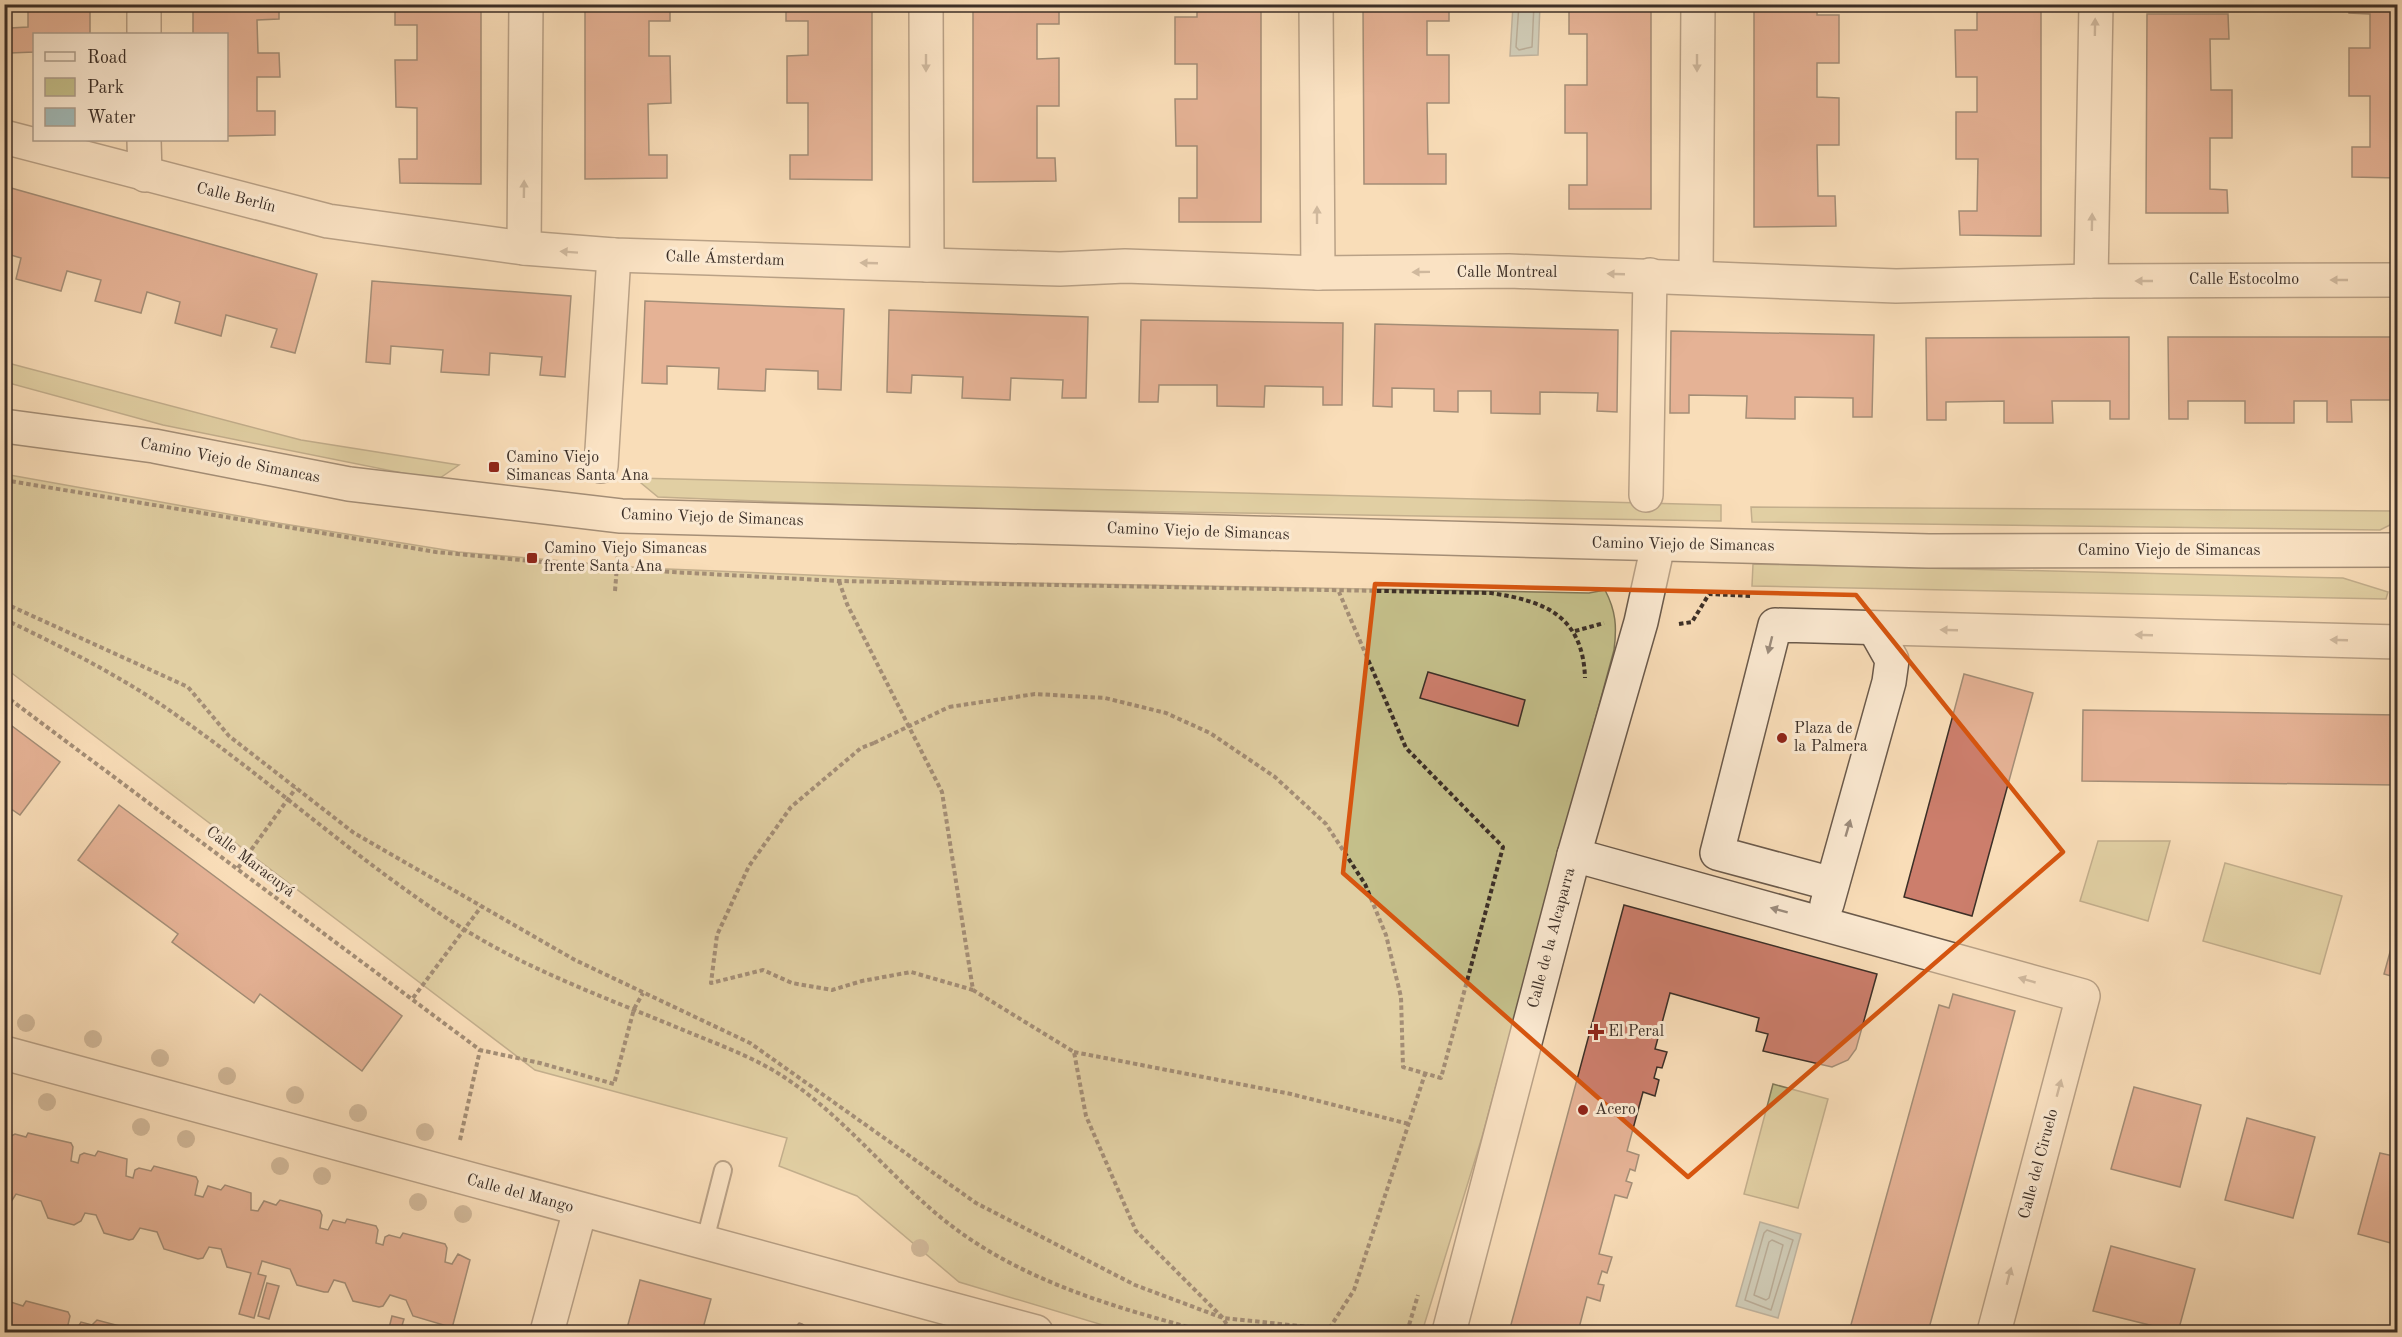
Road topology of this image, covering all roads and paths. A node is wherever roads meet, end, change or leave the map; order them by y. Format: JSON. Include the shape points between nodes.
{"nodes":[{"id":1,"x":144,"y":4,"type":"edge"},
{"id":2,"x":526,"y":4,"type":"edge"},
{"id":3,"x":926,"y":4,"type":"edge"},
{"id":4,"x":1316,"y":4,"type":"edge"},
{"id":5,"x":1698,"y":4,"type":"edge"},
{"id":6,"x":2096,"y":4,"type":"edge"},
{"id":7,"x":144,"y":33,"type":"edge"},
{"id":8,"x":4,"y":137,"type":"edge"},
{"id":9,"x":144,"y":141,"type":"edge"},
{"id":10,"x":145,"y":175,"type":"junction"},
{"id":11,"x":328,"y":221,"type":"joint"},
{"id":12,"x":524,"y":248,"type":"junction"},
{"id":13,"x":615,"y":255,"type":"junction"},
{"id":14,"x":927,"y":265,"type":"junction"},
{"id":15,"x":1138,"y":267,"type":"joint"},
{"id":16,"x":1318,"y":273,"type":"junction"},
{"id":17,"x":1650,"y":275,"type":"junction"},
{"id":18,"x":1696,"y":277,"type":"junction"},
{"id":19,"x":2397,"y":280,"type":"edge"},
{"id":20,"x":2091,"y":281,"type":"junction"},
{"id":21,"x":1882,"y":286,"type":"joint"},
{"id":22,"x":4,"y":426,"type":"edge"},
{"id":23,"x":601,"y":466,"type":"dead end"},
{"id":24,"x":4,"y":480,"type":"edge"},
{"id":25,"x":1646,"y":495,"type":"dead end"},
{"id":26,"x":619,"y":543,"type":"dead end"},
{"id":27,"x":1658,"y":545,"type":"junction"},
{"id":28,"x":2397,"y":550,"type":"edge"},
{"id":29,"x":616,"y":569,"type":"junction"},
{"id":30,"x":839,"y":580,"type":"junction"},
{"id":31,"x":615,"y":591,"type":"dead end"},
{"id":32,"x":1340,"y":592,"type":"junction"},
{"id":33,"x":4,"y":603,"type":"edge"},
{"id":34,"x":4,"y":620,"type":"edge"},
{"id":35,"x":1874,"y":628,"type":"junction"},
{"id":36,"x":1575,"y":631,"type":"dead end"},
{"id":37,"x":2397,"y":642,"type":"edge"},
{"id":38,"x":4,"y":695,"type":"edge"},
{"id":39,"x":296,"y":788,"type":"junction"},
{"id":40,"x":287,"y":800,"type":"junction"},
{"id":41,"x":1574,"y":855,"type":"junction"},
{"id":42,"x":238,"y":868,"type":"junction"},
{"id":43,"x":1832,"y":884,"type":"junction"},
{"id":44,"x":481,"y":907,"type":"junction"},
{"id":45,"x":1822,"y":921,"type":"junction"},
{"id":46,"x":464,"y":929,"type":"junction"},
{"id":47,"x":973,"y":990,"type":"junction"},
{"id":48,"x":643,"y":993,"type":"junction"},
{"id":49,"x":413,"y":998,"type":"junction"},
{"id":50,"x":634,"y":1009,"type":"junction"},
{"id":51,"x":480,"y":1050,"type":"junction"},
{"id":52,"x":4,"y":1053,"type":"edge"},
{"id":53,"x":1074,"y":1053,"type":"junction"},
{"id":54,"x":1425,"y":1074,"type":"junction"},
{"id":55,"x":1409,"y":1124,"type":"junction"},
{"id":56,"x":459,"y":1143,"type":"dead end"},
{"id":57,"x":723,"y":1170,"type":"dead end"},
{"id":58,"x":580,"y":1210,"type":"junction"},
{"id":59,"x":704,"y":1244,"type":"junction"},
{"id":60,"x":1223,"y":1318,"type":"junction"},
{"id":61,"x":547,"y":1332,"type":"edge"},
{"id":62,"x":1036,"y":1332,"type":"edge"},
{"id":63,"x":1208,"y":1332,"type":"edge"},
{"id":64,"x":1231,"y":1332,"type":"edge"},
{"id":65,"x":1449,"y":1332,"type":"edge"},
{"id":66,"x":1994,"y":1332,"type":"edge"}],
"edges":[{"from":1,"to":7,"type":"street"},
{"from":12,"to":2,"type":"street","one_way":true},
{"from":3,"to":14,"type":"street","one_way":true},
{"from":16,"to":4,"type":"street","one_way":true},
{"from":5,"to":18,"type":"street","one_way":true},
{"from":20,"to":6,"type":"street","one_way":true},
{"from":8,"to":10,"type":"street","name":"Calle Berlín"},
{"from":9,"to":10,"type":"street"},
{"from":10,"to":11,"type":"street","name":"Calle Berlín"},
{"from":11,"to":12,"type":"street","name":"Calle Ámsterdam"},
{"from":13,"to":12,"type":"street","name":"Calle Ámsterdam","one_way":true},
{"from":14,"to":13,"type":"street","name":"Calle Ámsterdam","one_way":true},
{"from":13,"to":23,"type":"street"},
{"from":14,"to":15,"type":"street","name":"Calle Ámsterdam"},
{"from":15,"to":16,"type":"street","name":"Calle Montreal"},
{"from":17,"to":16,"type":"street","name":"Calle Montreal","one_way":true},
{"from":17,"to":18,"type":"street","name":"Calle Montreal"},
{"from":17,"to":25,"type":"street"},
{"from":18,"to":21,"type":"street","name":"Calle Montreal"},
{"from":19,"to":20,"type":"street","name":"Calle Estocolmo","one_way":true},
{"from":20,"to":21,"type":"street","name":"Calle Estocolmo"},
{"from":22,"to":27,"type":"street","name":"Camino Viejo de Simancas","via":[[154,446],[349,484],[621,516]]},
{"from":24,"to":29,"type":"path","via":[[436,552]]},
{"from":26,"to":29,"type":"path"},
{"from":27,"to":28,"type":"street","name":"Camino Viejo de Simancas","via":[[1941,551]]},
{"from":27,"to":41,"type":"street","name":"Calle de la Alcaparra","via":[[1641,622]]},
{"from":29,"to":30,"type":"path"},
{"from":29,"to":31,"type":"path"},
{"from":30,"to":32,"type":"path"},
{"from":30,"to":47,"type":"path","via":[[847,604],[942,792]]},
{"from":32,"to":36,"type":"path","via":[[1491,593],[1527,599],[1555,612]]},
{"from":32,"to":54,"type":"path","via":[[1406,748],[1503,847],[1441,1078]]},
{"from":33,"to":39,"type":"path","via":[[188,687],[229,736]]},
{"from":34,"to":40,"type":"path","via":[[104,669],[164,707]]},
{"from":37,"to":35,"type":"street","one_way":true},
{"from":43,"to":35,"type":"street","one_way":true,"via":[[1889,682],[1892,660]]},
{"from":35,"to":43,"type":"street","one_way":true,"via":[[1775,625],[1718,853]]},
{"from":38,"to":42,"type":"path","name":"Calle Maracuyá"},
{"from":39,"to":40,"type":"path"},
{"from":39,"to":44,"type":"path","via":[[354,832]]},
{"from":40,"to":42,"type":"path"},
{"from":40,"to":46,"type":"path","via":[[380,872]]},
{"from":45,"to":41,"type":"street","one_way":true},
{"from":41,"to":65,"type":"street","name":"Calle de la Alcaparra"},
{"from":42,"to":49,"type":"path","name":"Calle Maracuyá"},
{"from":43,"to":45,"type":"street"},
{"from":44,"to":46,"type":"path"},
{"from":44,"to":48,"type":"path"},
{"from":66,"to":45,"type":"street","name":"Calle del Ciruelo","one_way":true,"via":[[2084,996]]},
{"from":46,"to":49,"type":"path"},
{"from":46,"to":50,"type":"path","via":[[534,968]]},
{"from":47,"to":53,"type":"path"},
{"from":47,"to":54,"type":"path","bridge":true,"via":[[911,972],[832,990],[792,983],[763,970],[711,983],[717,935],[749,866],[791,807],[861,748],[949,707],[1035,694],[1105,698],[1166,713],[1210,733],[1275,777],[1326,824],[1365,884],[1386,935],[1401,997],[1403,1067]]},
{"from":48,"to":50,"type":"path"},
{"from":48,"to":60,"type":"path","via":[[750,1042],[976,1203],[1135,1285]]},
{"from":49,"to":51,"type":"path","name":"Calle Maracuyá"},
{"from":50,"to":51,"type":"path","via":[[614,1084]]},
{"from":50,"to":63,"type":"path","via":[[782,1076],[840,1119],[932,1210],[987,1251],[1043,1281]]},
{"from":51,"to":56,"type":"path"},
{"from":52,"to":58,"type":"street","name":"Calle del Mango"},
{"from":53,"to":55,"type":"path","via":[[1291,1094]]},
{"from":53,"to":60,"type":"path","via":[[1086,1116],[1136,1231]]},
{"from":54,"to":55,"type":"path"},
{"from":55,"to":60,"type":"path","via":[[1354,1290],[1329,1329]]},
{"from":57,"to":59,"type":"lane"},
{"from":58,"to":59,"type":"street","name":"Calle del Mango"},
{"from":58,"to":61,"type":"street"},
{"from":59,"to":62,"type":"street","name":"Calle del Mango"},
{"from":60,"to":64,"type":"path"}]}
